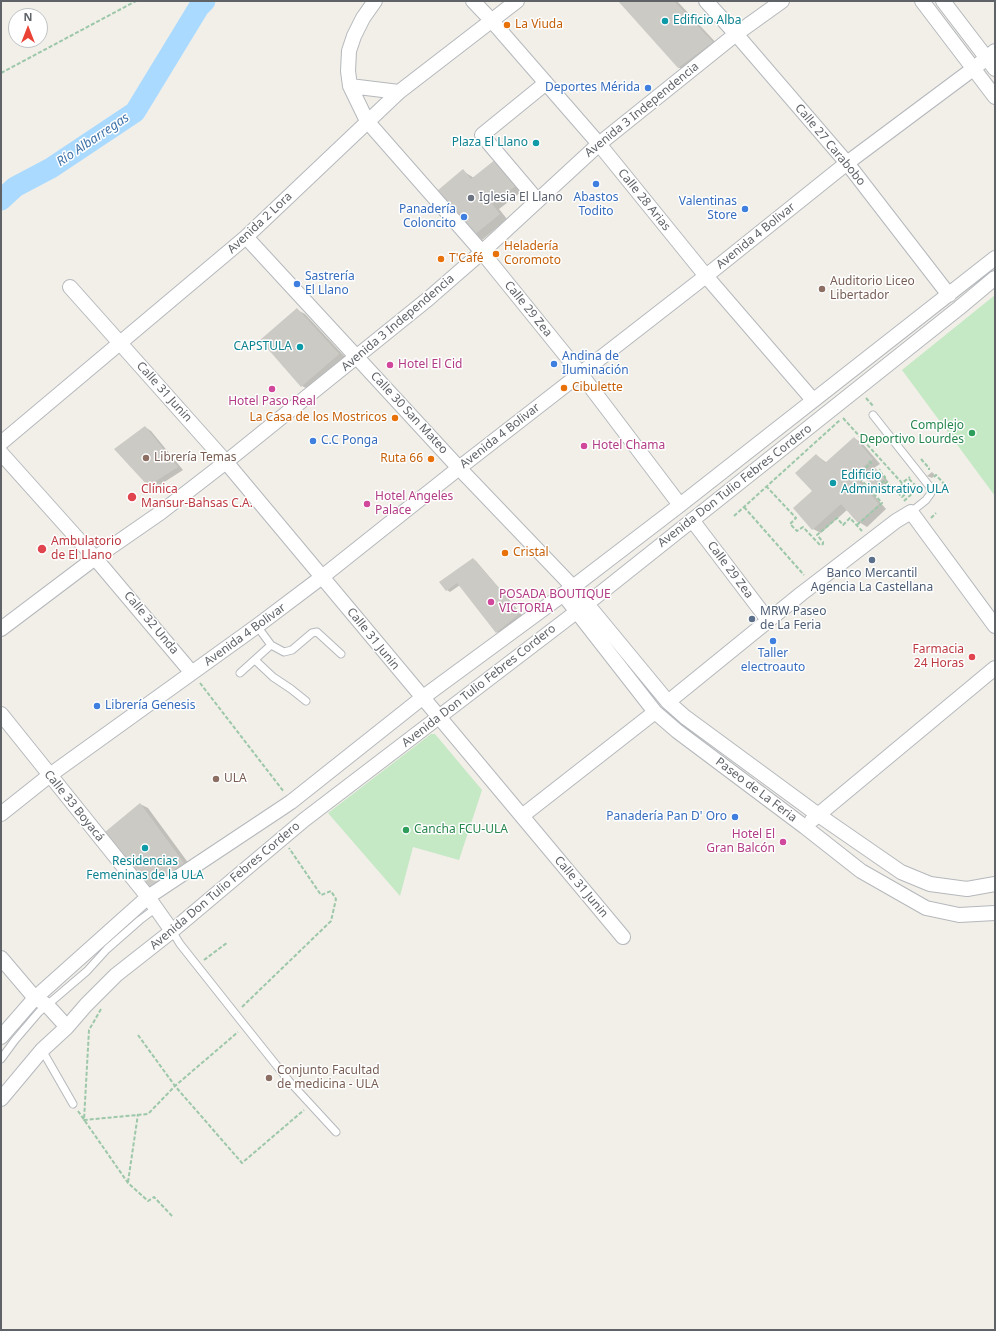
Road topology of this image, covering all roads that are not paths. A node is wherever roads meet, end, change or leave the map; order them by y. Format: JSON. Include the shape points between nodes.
{"nodes":[{"id":1,"x":375,"y":1,"type":"edge"},
{"id":2,"x":473,"y":1,"type":"edge"},
{"id":3,"x":517,"y":1,"type":"edge"},
{"id":4,"x":706,"y":1,"type":"edge"},
{"id":5,"x":782,"y":1,"type":"edge"},
{"id":6,"x":922,"y":1,"type":"edge"},
{"id":7,"x":943,"y":1,"type":"edge"},
{"id":8,"x":492,"y":21,"type":"junction"},
{"id":9,"x":736,"y":34,"type":"junction"},
{"id":10,"x":992,"y":59,"type":"edge"},
{"id":11,"x":974,"y":69,"type":"junction"},
{"id":12,"x":546,"y":83,"type":"junction"},
{"id":13,"x":350,"y":86,"type":"junction"},
{"id":14,"x":399,"y":92,"type":"junction"},
{"id":15,"x":995,"y":97,"type":"edge"},
{"id":16,"x":367,"y":121,"type":"junction"},
{"id":17,"x":599,"y":144,"type":"junction"},
{"id":18,"x":847,"y":163,"type":"junction"},
{"id":19,"x":537,"y":200,"type":"junction"},
{"id":20,"x":246,"y":238,"type":"junction"},
{"id":21,"x":482,"y":252,"type":"junction"},
{"id":22,"x":995,"y":258,"type":"edge"},
{"id":23,"x":706,"y":276,"type":"junction"},
{"id":24,"x":995,"y":278,"type":"edge"},
{"id":25,"x":70,"y":287,"type":"dead end"},
{"id":26,"x":949,"y":294,"type":"junction"},
{"id":27,"x":121,"y":343,"type":"junction"},
{"id":28,"x":357,"y":357,"type":"junction"},
{"id":29,"x":580,"y":373,"type":"junction"},
{"id":30,"x":813,"y":400,"type":"junction"},
{"id":31,"x":874,"y":412,"type":"road end"},
{"id":32,"x":1,"y":443,"type":"edge"},
{"id":33,"x":1,"y":453,"type":"edge"},
{"id":34,"x":226,"y":462,"type":"junction"},
{"id":35,"x":459,"y":468,"type":"junction"},
{"id":36,"x":680,"y":506,"type":"junction"},
{"id":37,"x":911,"y":512,"type":"junction"},
{"id":38,"x":692,"y":520,"type":"junction"},
{"id":39,"x":95,"y":558,"type":"junction"},
{"id":40,"x":322,"y":577,"type":"junction"},
{"id":41,"x":568,"y":590,"type":"junction"},
{"id":42,"x":582,"y":607,"type":"junction"},
{"id":43,"x":768,"y":620,"type":"junction"},
{"id":44,"x":257,"y":626,"type":"junction"},
{"id":45,"x":995,"y":626,"type":"edge"},
{"id":46,"x":1,"y":629,"type":"edge"},
{"id":47,"x":271,"y":645,"type":"junction"},
{"id":48,"x":341,"y":654,"type":"dead end"},
{"id":49,"x":255,"y":660,"type":"junction"},
{"id":50,"x":995,"y":668,"type":"edge"},
{"id":51,"x":192,"y":673,"type":"junction"},
{"id":52,"x":240,"y":674,"type":"dead end"},
{"id":53,"x":422,"y":698,"type":"junction"},
{"id":54,"x":306,"y":701,"type":"dead end"},
{"id":55,"x":668,"y":702,"type":"junction"},
{"id":56,"x":655,"y":712,"type":"junction"},
{"id":57,"x":1,"y":714,"type":"edge"},
{"id":58,"x":439,"y":718,"type":"junction"},
{"id":59,"x":50,"y":775,"type":"junction"},
{"id":60,"x":1,"y":814,"type":"edge"},
{"id":61,"x":817,"y":814,"type":"junction"},
{"id":62,"x":522,"y":816,"type":"junction"},
{"id":63,"x":805,"y":827,"type":"junction"},
{"id":64,"x":995,"y":884,"type":"edge"},
{"id":65,"x":152,"y":903,"type":"junction"},
{"id":66,"x":995,"y":913,"type":"edge"},
{"id":67,"x":172,"y":931,"type":"junction"},
{"id":68,"x":623,"y":937,"type":"dead end"},
{"id":69,"x":1,"y":958,"type":"edge"},
{"id":70,"x":34,"y":998,"type":"junction"},
{"id":71,"x":48,"y":1005,"type":"junction"},
{"id":72,"x":66,"y":1027,"type":"junction"},
{"id":73,"x":1,"y":1036,"type":"edge"},
{"id":74,"x":42,"y":1050,"type":"junction"},
{"id":75,"x":1,"y":1060,"type":"edge"},
{"id":76,"x":1,"y":1099,"type":"edge"},
{"id":77,"x":73,"y":1104,"type":"road end"},
{"id":78,"x":336,"y":1132,"type":"dead end"}],
"edges":[{"from":1,"to":13,"type":"street","via":[[360,24],[349,51]]},
{"from":2,"to":8,"type":"street","name":"Calle 28 Arias"},
{"from":3,"to":8,"type":"street","name":"Avenida 2 Lora"},
{"from":4,"to":9,"type":"street","name":"Calle 27 Carabobo"},
{"from":5,"to":9,"type":"street","name":"Avenida 3 Independencia"},
{"from":6,"to":11,"type":"street"},
{"from":7,"to":10,"type":"street"},
{"from":8,"to":12,"type":"street","name":"Calle 28 Arias"},
{"from":8,"to":14,"type":"street","name":"Avenida 2 Lora"},
{"from":9,"to":17,"type":"street","name":"Avenida 3 Independencia"},
{"from":9,"to":18,"type":"street","name":"Calle 27 Carabobo"},
{"from":10,"to":11,"type":"street","name":"Avenida 4 Bolivar"},
{"from":11,"to":15,"type":"street"},
{"from":11,"to":18,"type":"street","name":"Avenida 4 Bolivar"},
{"from":12,"to":17,"type":"street","name":"Calle 28 Arias"},
{"from":12,"to":19,"type":"street","via":[[482,135]]},
{"from":13,"to":14,"type":"street"},
{"from":13,"to":16,"type":"street","name":"Calle 29 Zea"},
{"from":14,"to":16,"type":"street","name":"Avenida 2 Lora"},
{"from":16,"to":20,"type":"street","name":"Avenida 2 Lora"},
{"from":16,"to":21,"type":"street","name":"Calle 29 Zea"},
{"from":17,"to":19,"type":"street","name":"Avenida 3 Independencia"},
{"from":17,"to":23,"type":"street","name":"Calle 28 Arias"},
{"from":18,"to":23,"type":"street","name":"Avenida 4 Bolivar"},
{"from":18,"to":26,"type":"street","name":"Calle 27 Carabobo"},
{"from":19,"to":21,"type":"street","name":"Avenida 3 Independencia"},
{"from":20,"to":27,"type":"street","name":"Avenida 2 Lora"},
{"from":20,"to":28,"type":"street","name":"Calle 30 San Mateo"},
{"from":21,"to":28,"type":"street","name":"Avenida 3 Independencia"},
{"from":21,"to":29,"type":"street","name":"Calle 29 Zea"},
{"from":22,"to":26,"type":"street","name":"Avenida Don Tulio Febres Cordero"},
{"from":23,"to":29,"type":"street","name":"Avenida 4 Bolivar"},
{"from":23,"to":30,"type":"street","name":"Calle 28 Arias"},
{"from":24,"to":38,"type":"street","name":"Avenida Don Tulio Febres Cordero"},
{"from":25,"to":27,"type":"street","name":"Calle 31 Junin"},
{"from":26,"to":30,"type":"street","name":"Avenida Don Tulio Febres Cordero"},
{"from":27,"to":32,"type":"street","name":"Avenida 2 Lora"},
{"from":27,"to":34,"type":"street","name":"Calle 31 Junin"},
{"from":28,"to":34,"type":"street","name":"Avenida 3 Independencia"},
{"from":28,"to":35,"type":"street","name":"Calle 30 San Mateo"},
{"from":29,"to":35,"type":"street","name":"Avenida 4 Bolivar"},
{"from":29,"to":36,"type":"street","name":"Calle 29 Zea"},
{"from":30,"to":36,"type":"street","name":"Avenida Don Tulio Febres Cordero"},
{"from":31,"to":37,"type":"lane","via":[[930,487],[931,493],[926,500]]},
{"from":33,"to":39,"type":"street","name":"Calle 32 Unda"},
{"from":34,"to":39,"type":"street","name":"Avenida 3 Independencia","via":[[160,513]]},
{"from":34,"to":40,"type":"street","name":"Calle 31 Junin"},
{"from":35,"to":40,"type":"street","name":"Avenida 4 Bolivar"},
{"from":35,"to":41,"type":"street","name":"Calle 30 San Mateo"},
{"from":36,"to":41,"type":"street","name":"Avenida Don Tulio Febres Cordero"},
{"from":37,"to":43,"type":"street"},
{"from":37,"to":45,"type":"street"},
{"from":38,"to":42,"type":"street","name":"Avenida Don Tulio Febres Cordero"},
{"from":38,"to":43,"type":"street","name":"Calle 29 Zea"},
{"from":39,"to":46,"type":"street","name":"Avenida 3 Independencia"},
{"from":39,"to":51,"type":"street","name":"Calle 32 Unda"},
{"from":40,"to":44,"type":"street","name":"Avenida 4 Bolivar"},
{"from":40,"to":53,"type":"street","name":"Calle 31 Junin"},
{"from":41,"to":42,"type":"street","name":"Calle 30 San Mateo"},
{"from":41,"to":53,"type":"street","name":"Avenida Don Tulio Febres Cordero"},
{"from":42,"to":55,"type":"street"},
{"from":42,"to":56,"type":"street","name":"Paseo de La Feria"},
{"from":42,"to":58,"type":"street","name":"Avenida Don Tulio Febres Cordero"},
{"from":43,"to":55,"type":"street"},
{"from":44,"to":47,"type":"lane"},
{"from":44,"to":51,"type":"street","name":"Avenida 4 Bolivar"},
{"from":47,"to":48,"type":"lane","via":[[278,650],[288,651],[317,632]]},
{"from":47,"to":49,"type":"lane"},
{"from":49,"to":52,"type":"lane"},
{"from":49,"to":54,"type":"lane"},
{"from":50,"to":61,"type":"street"},
{"from":51,"to":59,"type":"street","name":"Avenida 4 Bolivar"},
{"from":53,"to":58,"type":"street","name":"Calle 31 Junin"},
{"from":53,"to":65,"type":"street","name":"Avenida Don Tulio Febres Cordero","via":[[291,802]]},
{"from":55,"to":61,"type":"street","name":"Paseo de La Feria","via":[[684,717]]},
{"from":56,"to":62,"type":"street"},
{"from":56,"to":63,"type":"street","name":"Paseo de La Feria","via":[[677,732]]},
{"from":57,"to":59,"type":"street","name":"Calle 33 Boyacá"},
{"from":58,"to":62,"type":"street","name":"Calle 31 Junin"},
{"from":58,"to":67,"type":"street","name":"Avenida Don Tulio Febres Cordero","via":[[304,820]]},
{"from":59,"to":60,"type":"street","name":"Avenida 4 Bolivar"},
{"from":59,"to":65,"type":"street","name":"Calle 33 Boyacá"},
{"from":61,"to":63,"type":"street"},
{"from":61,"to":64,"type":"street","name":"Paseo de La Feria","via":[[901,872],[930,884],[967,889]]},
{"from":62,"to":68,"type":"street","name":"Calle 31 Junin"},
{"from":63,"to":66,"type":"street","name":"Paseo de La Feria","via":[[861,871],[926,908],[959,915]]},
{"from":65,"to":67,"type":"street","name":"Calle 33 Boyacá"},
{"from":65,"to":70,"type":"street","name":"Avenida Don Tulio Febres Cordero"},
{"from":65,"to":71,"type":"lane","via":[[140,920],[107,949],[87,972]]},
{"from":67,"to":72,"type":"street","name":"Avenida Don Tulio Febres Cordero","via":[[116,975]]},
{"from":67,"to":78,"type":"lane","via":[[235,1014]]},
{"from":69,"to":70,"type":"street"},
{"from":70,"to":71,"type":"street"},
{"from":70,"to":73,"type":"street","name":"Avenida Don Tulio Febres Cordero"},
{"from":71,"to":72,"type":"street"},
{"from":71,"to":75,"type":"lane"},
{"from":72,"to":74,"type":"street","name":"Avenida Don Tulio Febres Cordero"},
{"from":74,"to":76,"type":"street","name":"Avenida Don Tulio Febres Cordero"},
{"from":74,"to":77,"type":"lane"}]}
